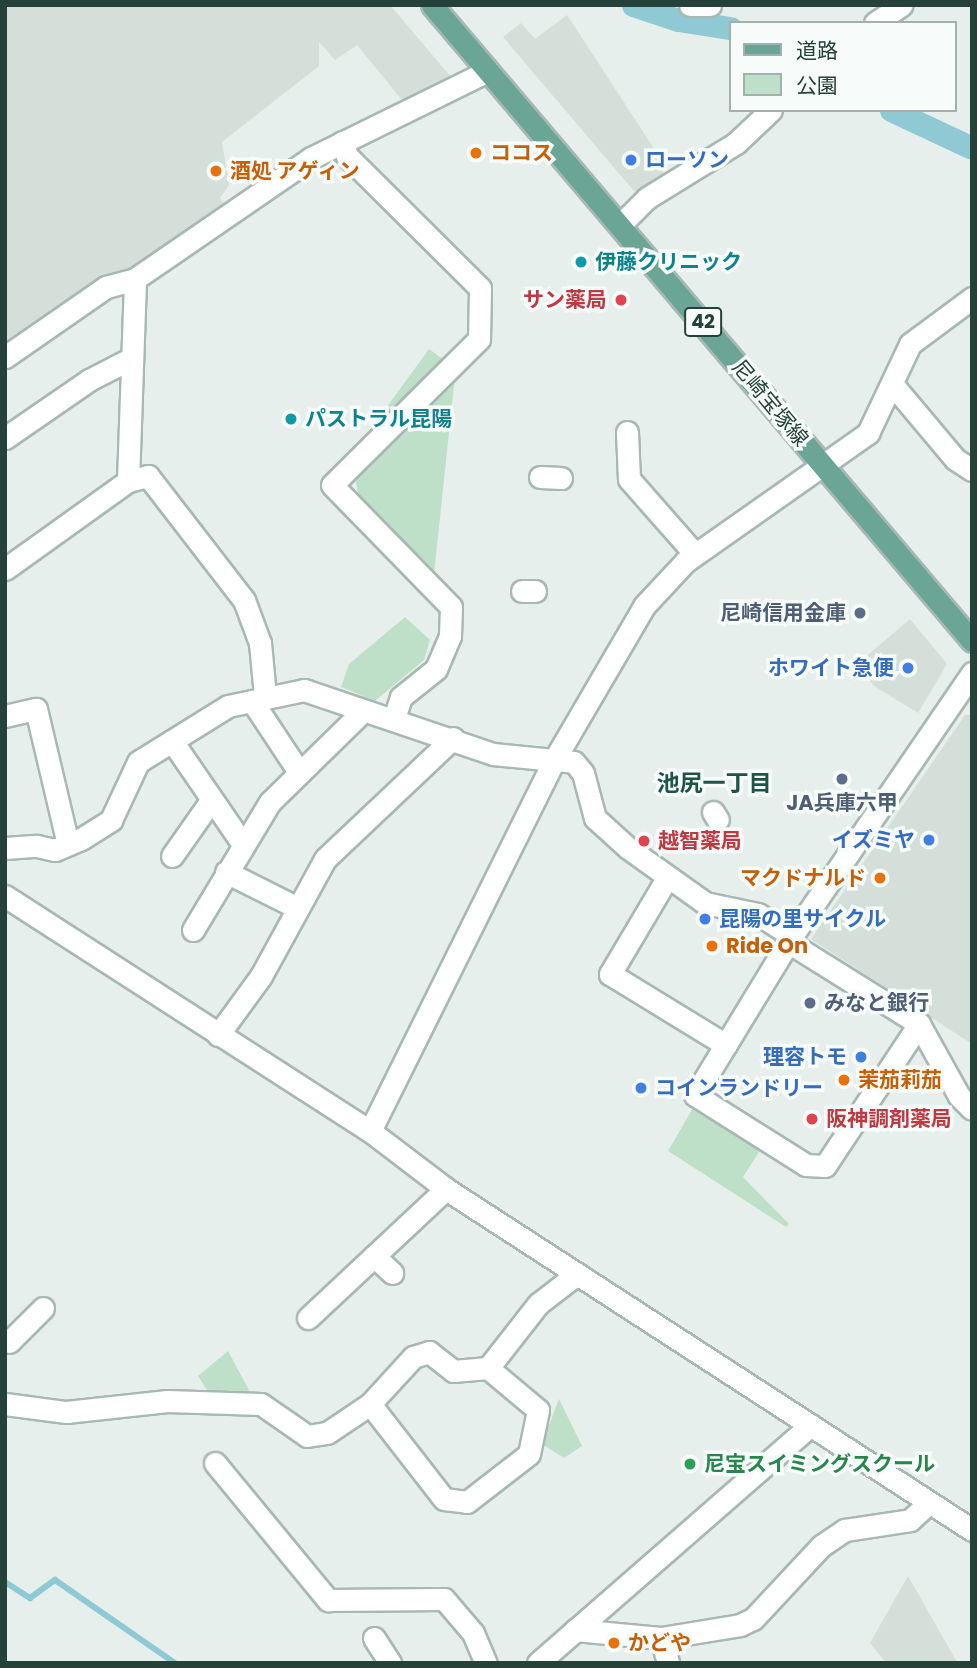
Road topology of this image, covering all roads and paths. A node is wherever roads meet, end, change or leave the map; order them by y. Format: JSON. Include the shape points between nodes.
{"nodes":[{"id":1,"x":432,"y":5,"type":"edge"},
{"id":2,"x":690,"y":5,"type":"edge"},
{"id":3,"x":710,"y":5,"type":"edge"},
{"id":4,"x":902,"y":5,"type":"edge"},
{"id":5,"x":878,"y":21,"type":"edge"},
{"id":6,"x":488,"y":71,"type":"junction"},
{"id":7,"x":769,"y":112,"type":"edge"},
{"id":8,"x":342,"y":142,"type":"junction"},
{"id":9,"x":620,"y":225,"type":"junction"},
{"id":10,"x":135,"y":279,"type":"junction"},
{"id":11,"x":972,"y":298,"type":"edge"},
{"id":12,"x":5,"y":357,"type":"edge"},
{"id":13,"x":132,"y":358,"type":"junction"},
{"id":14,"x":892,"y":385,"type":"junction"},
{"id":15,"x":627,"y":432,"type":"dead end"},
{"id":16,"x":5,"y":438,"type":"edge"},
{"id":17,"x":822,"y":465,"type":"junction"},
{"id":18,"x":972,"y":470,"type":"edge"},
{"id":19,"x":540,"y":477,"type":"dead end"},
{"id":20,"x":561,"y":478,"type":"dead end"},
{"id":21,"x":128,"y":481,"type":"junction"},
{"id":22,"x":695,"y":554,"type":"junction"},
{"id":23,"x":5,"y":569,"type":"edge"},
{"id":24,"x":972,"y":641,"type":"edge"},
{"id":25,"x":972,"y":673,"type":"edge"},
{"id":26,"x":259,"y":699,"type":"junction"},
{"id":27,"x":361,"y":713,"type":"junction"},
{"id":28,"x":5,"y":716,"type":"edge"},
{"id":29,"x":394,"y":719,"type":"junction"},
{"id":30,"x":453,"y":738,"type":"junction"},
{"id":31,"x":173,"y":741,"type":"junction"},
{"id":32,"x":553,"y":762,"type":"junction"},
{"id":33,"x":299,"y":772,"type":"junction"},
{"id":34,"x":210,"y":802,"type":"junction"},
{"id":35,"x":242,"y":843,"type":"junction"},
{"id":36,"x":68,"y":844,"type":"junction"},
{"id":37,"x":5,"y":848,"type":"edge"},
{"id":38,"x":172,"y":856,"type":"dead end"},
{"id":39,"x":226,"y":872,"type":"junction"},
{"id":40,"x":667,"y":878,"type":"junction"},
{"id":41,"x":5,"y":897,"type":"edge"},
{"id":42,"x":298,"y":908,"type":"junction"},
{"id":43,"x":193,"y":930,"type":"dead end"},
{"id":44,"x":790,"y":939,"type":"junction"},
{"id":45,"x":919,"y":1024,"type":"junction"},
{"id":46,"x":218,"y":1035,"type":"junction"},
{"id":47,"x":726,"y":1045,"type":"junction"},
{"id":48,"x":972,"y":1109,"type":"edge"},
{"id":49,"x":370,"y":1131,"type":"junction"},
{"id":50,"x":446,"y":1189,"type":"junction"},
{"id":51,"x":374,"y":1256,"type":"junction"},
{"id":52,"x":391,"y":1273,"type":"dead end"},
{"id":53,"x":577,"y":1274,"type":"junction"},
{"id":54,"x":43,"y":1308,"type":"dead end"},
{"id":55,"x":321,"y":1315,"type":"dead end"},
{"id":56,"x":7,"y":1339,"type":"edge"},
{"id":57,"x":488,"y":1368,"type":"junction"},
{"id":58,"x":5,"y":1404,"type":"edge"},
{"id":59,"x":370,"y":1404,"type":"junction"},
{"id":60,"x":811,"y":1425,"type":"junction"},
{"id":61,"x":215,"y":1463,"type":"dead end"},
{"id":62,"x":929,"y":1503,"type":"junction"},
{"id":63,"x":972,"y":1530,"type":"edge"},
{"id":64,"x":575,"y":1630,"type":"junction"},
{"id":65,"x":374,"y":1638,"type":"dead end"},
{"id":66,"x":661,"y":1638,"type":"junction"},
{"id":67,"x":390,"y":1663,"type":"edge"},
{"id":68,"x":486,"y":1663,"type":"edge"},
{"id":69,"x":538,"y":1663,"type":"edge"},
{"id":70,"x":668,"y":1663,"type":"edge"}],
"edges":[{"from":1,"to":6,"type":"main road","name":"尼崎宝塚線","number":"42"},
{"from":2,"to":3,"type":"street"},
{"from":4,"to":5,"type":"street"},
{"from":6,"to":8,"type":"street"},
{"from":6,"to":9,"type":"main road","name":"尼崎宝塚線","number":"42"},
{"from":7,"to":9,"type":"street","via":[[736,143],[648,198]]},
{"from":8,"to":10,"type":"street","via":[[276,179]]},
{"from":8,"to":29,"type":"street","via":[[347,156],[480,288],[479,339],[332,485],[451,607],[450,636],[436,669],[401,697]]},
{"from":9,"to":17,"type":"main road","name":"尼崎宝塚線","number":"42"},
{"from":10,"to":12,"type":"street","via":[[106,287]]},
{"from":10,"to":13,"type":"street"},
{"from":11,"to":14,"type":"street","via":[[910,344]]},
{"from":13,"to":16,"type":"street","via":[[89,380]]},
{"from":13,"to":21,"type":"street"},
{"from":14,"to":17,"type":"street","via":[[868,433]]},
{"from":14,"to":18,"type":"street","via":[[956,459]]},
{"from":15,"to":22,"type":"street","via":[[629,479]]},
{"from":17,"to":22,"type":"street"},
{"from":17,"to":24,"type":"main road","name":"尼崎宝塚線","number":"42"},
{"from":19,"to":20,"type":"street"},
{"from":21,"to":23,"type":"street"},
{"from":21,"to":26,"type":"street","via":[[148,476],[244,600],[260,643]]},
{"from":22,"to":32,"type":"street","via":[[645,606]]},
{"from":25,"to":44,"type":"street"},
{"from":26,"to":27,"type":"street","via":[[304,690]]},
{"from":26,"to":31,"type":"street","via":[[228,706]]},
{"from":26,"to":33,"type":"street"},
{"from":27,"to":29,"type":"street"},
{"from":27,"to":33,"type":"street"},
{"from":28,"to":36,"type":"street","via":[[36,709]]},
{"from":29,"to":30,"type":"street"},
{"from":30,"to":32,"type":"street","via":[[493,754]]},
{"from":30,"to":42,"type":"street","via":[[325,859]]},
{"from":31,"to":34,"type":"street"},
{"from":31,"to":36,"type":"street","via":[[138,762],[111,820]]},
{"from":32,"to":40,"type":"street","via":[[578,764],[595,818]]},
{"from":32,"to":49,"type":"street"},
{"from":33,"to":35,"type":"street","via":[[270,802]]},
{"from":34,"to":35,"type":"street"},
{"from":34,"to":38,"type":"street"},
{"from":35,"to":39,"type":"street"},
{"from":36,"to":37,"type":"street","via":[[55,850]]},
{"from":39,"to":42,"type":"street"},
{"from":39,"to":43,"type":"street"},
{"from":40,"to":44,"type":"street","via":[[705,902],[758,914]]},
{"from":40,"to":47,"type":"street","via":[[610,974]]},
{"from":41,"to":46,"type":"street"},
{"from":42,"to":46,"type":"street","via":[[261,976]]},
{"from":44,"to":45,"type":"street"},
{"from":44,"to":47,"type":"street"},
{"from":45,"to":47,"type":"street","via":[[825,1166],[806,1165],[695,1095]]},
{"from":45,"to":48,"type":"street","via":[[959,1096]]},
{"from":46,"to":49,"type":"street"},
{"from":49,"to":50,"type":"street"},
{"from":50,"to":51,"type":"street"},
{"from":50,"to":53,"type":"street"},
{"from":51,"to":52,"type":"street"},
{"from":51,"to":55,"type":"street"},
{"from":53,"to":57,"type":"street","via":[[538,1304]]},
{"from":53,"to":60,"type":"street"},
{"from":54,"to":56,"type":"street"},
{"from":57,"to":59,"type":"street","via":[[453,1371],[429,1352],[413,1357]]},
{"from":57,"to":59,"type":"street","via":[[538,1410],[529,1454],[467,1502],[444,1499]]},
{"from":58,"to":59,"type":"street","via":[[66,1412],[167,1401],[261,1404],[307,1436],[327,1433]]},
{"from":60,"to":62,"type":"street"},
{"from":60,"to":64,"type":"street"},
{"from":61,"to":68,"type":"street","via":[[328,1600],[444,1599],[473,1633]]},
{"from":62,"to":63,"type":"street"},
{"from":62,"to":66,"type":"street","via":[[910,1520],[845,1530],[829,1540],[753,1619],[701,1634]]},
{"from":64,"to":66,"type":"street"},
{"from":64,"to":69,"type":"street"},
{"from":65,"to":67,"type":"street"},
{"from":66,"to":70,"type":"street"}]}
